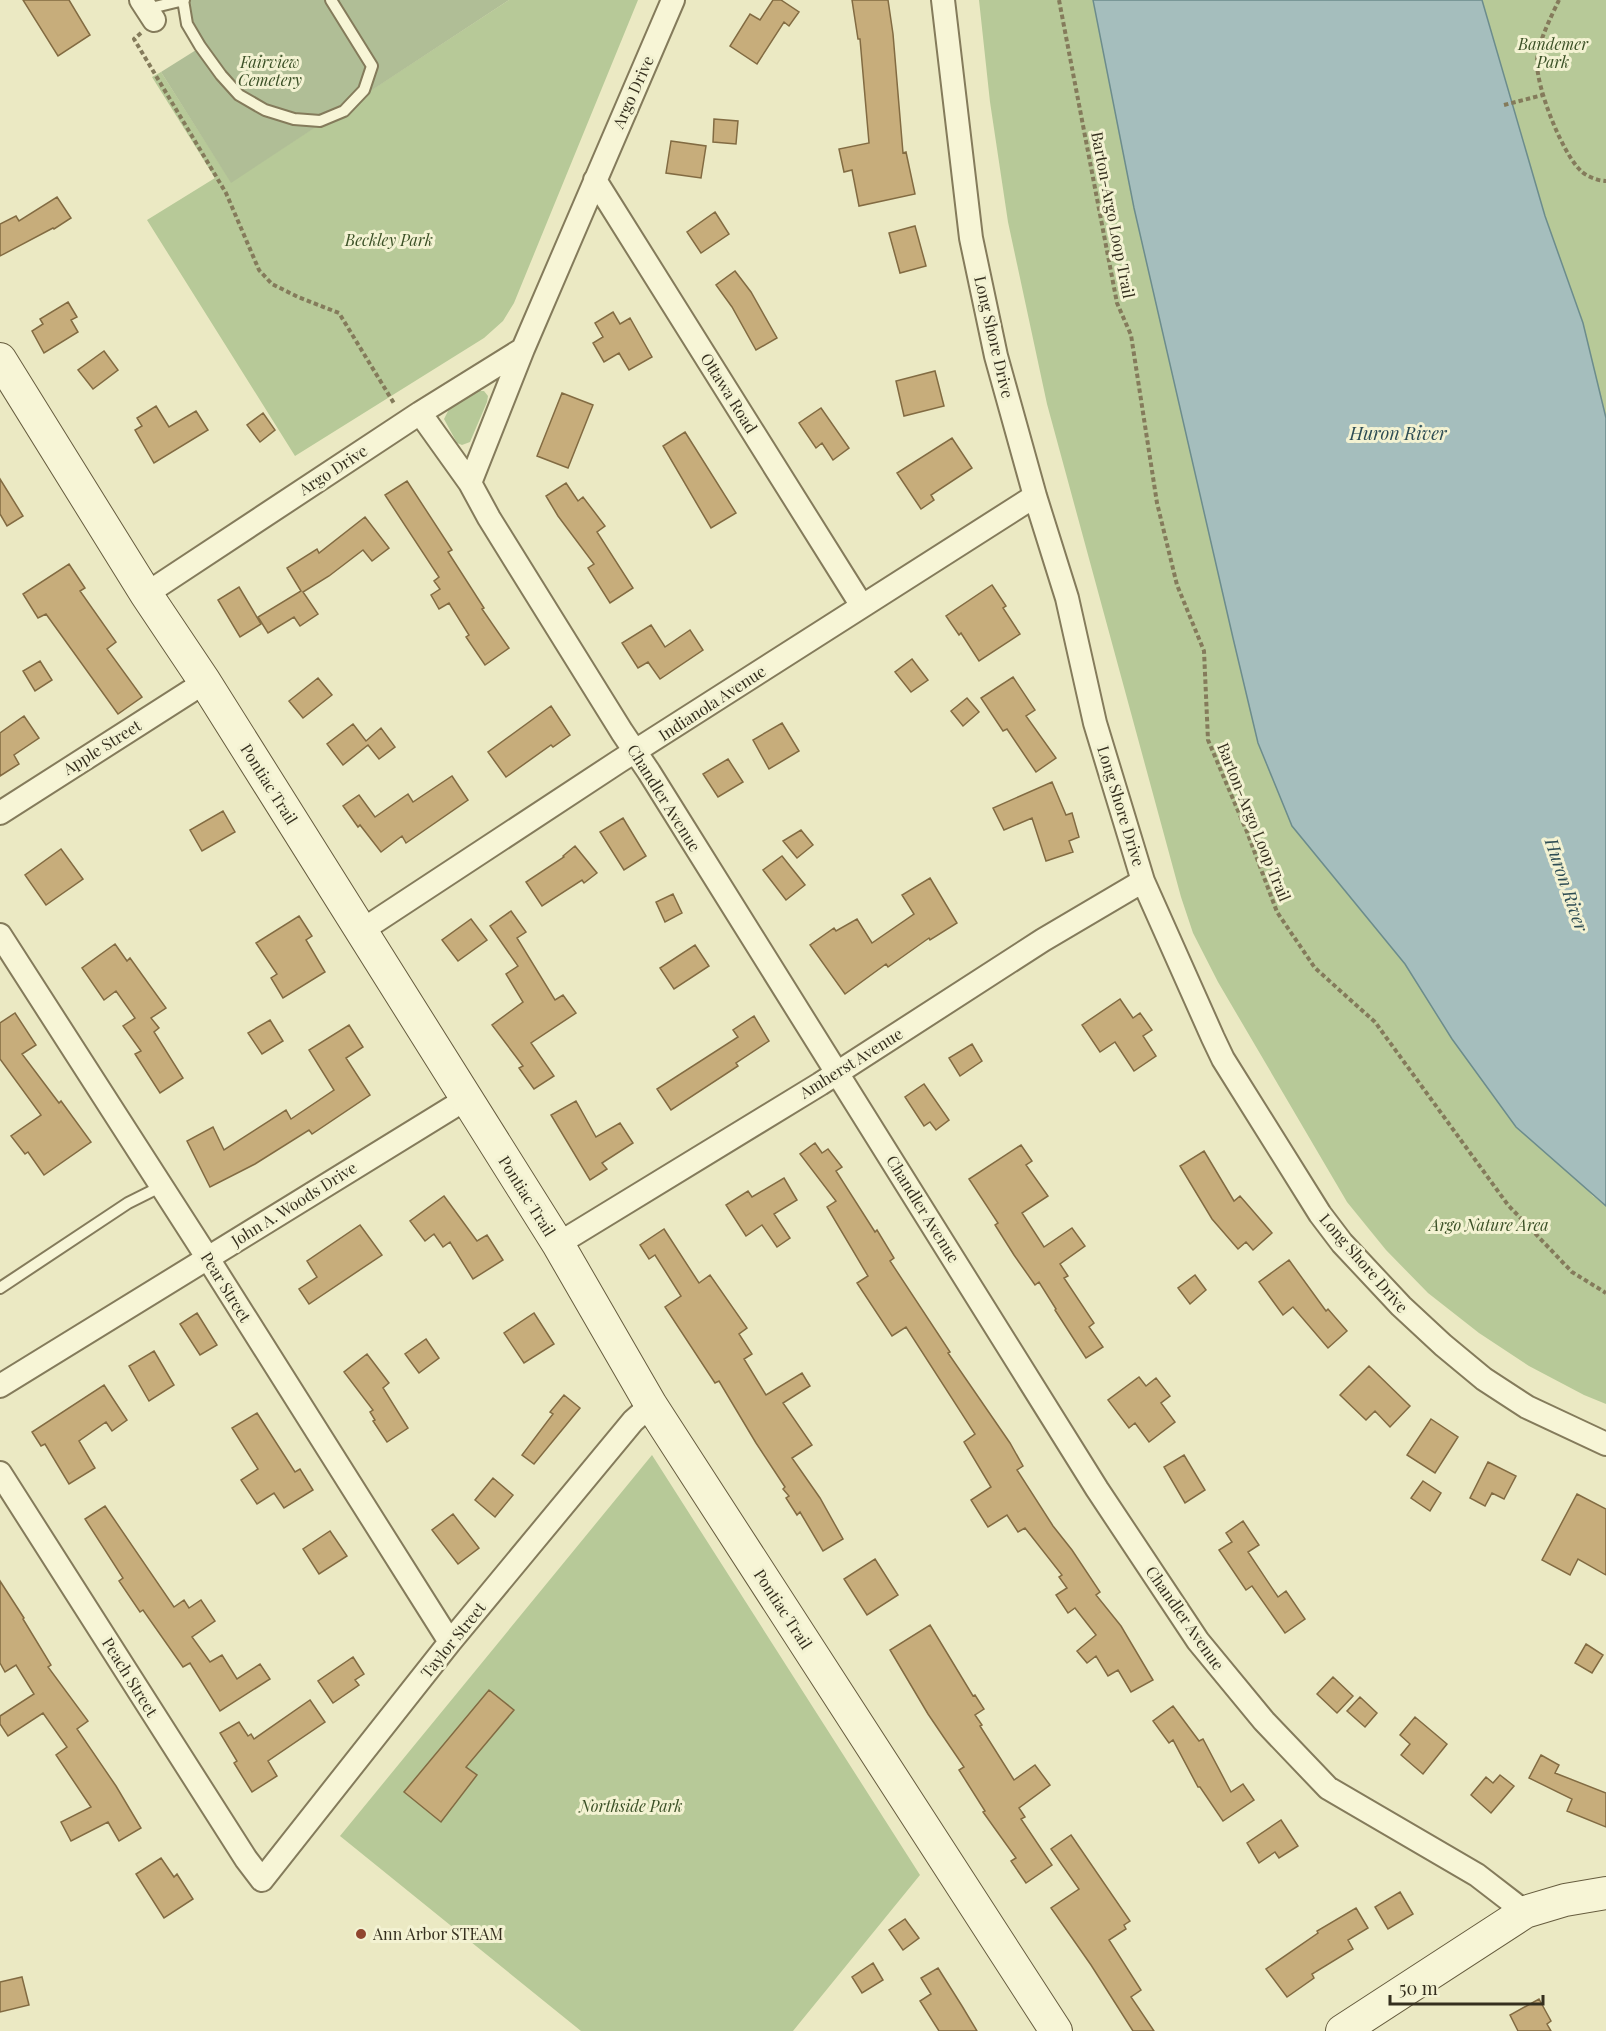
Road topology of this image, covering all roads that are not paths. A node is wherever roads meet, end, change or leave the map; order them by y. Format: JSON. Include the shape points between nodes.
{"nodes":[{"id":1,"x":184,"y":0,"type":"edge"},
{"id":2,"x":331,"y":0,"type":"edge"},
{"id":3,"x":673,"y":0,"type":"edge"},
{"id":4,"x":943,"y":0,"type":"edge"},
{"id":5,"x":148,"y":10,"type":"edge"},
{"id":6,"x":595,"y":180,"type":"junction"},
{"id":7,"x":523,"y":349,"type":"junction"},
{"id":8,"x":0,"y":359,"type":"edge"},
{"id":9,"x":420,"y":413,"type":"junction"},
{"id":10,"x":470,"y":483,"type":"junction"},
{"id":11,"x":1035,"y":496,"type":"junction"},
{"id":12,"x":146,"y":594,"type":"junction"},
{"id":13,"x":862,"y":606,"type":"junction"},
{"id":14,"x":205,"y":682,"type":"junction"},
{"id":15,"x":636,"y":751,"type":"junction"},
{"id":16,"x":0,"y":813,"type":"edge"},
{"id":17,"x":1143,"y":881,"type":"junction"},
{"id":18,"x":361,"y":931,"type":"junction"},
{"id":19,"x":0,"y":934,"type":"edge"},
{"id":20,"x":837,"y":1073,"type":"junction"},
{"id":21,"x":466,"y":1099,"type":"junction"},
{"id":22,"x":162,"y":1186,"type":"junction"},
{"id":23,"x":558,"y":1244,"type":"junction"},
{"id":24,"x":207,"y":1257,"type":"junction"},
{"id":25,"x":0,"y":1288,"type":"edge"},
{"id":26,"x":0,"y":1386,"type":"edge"},
{"id":27,"x":651,"y":1406,"type":"junction"},
{"id":28,"x":1606,"y":1444,"type":"edge"},
{"id":29,"x":0,"y":1473,"type":"edge"},
{"id":30,"x":450,"y":1642,"type":"junction"},
{"id":31,"x":262,"y":1880,"type":"joint"},
{"id":32,"x":1606,"y":1893,"type":"edge"},
{"id":33,"x":1525,"y":1911,"type":"junction"},
{"id":34,"x":1056,"y":2031,"type":"edge"},
{"id":35,"x":1342,"y":2031,"type":"edge"}],
"edges":[{"from":1,"to":2,"type":"lane","via":[[187,24],[221,75],[240,95],[265,110],[294,119],[320,121],[344,111],[364,90],[372,66]]},
{"from":1,"to":5,"type":"lane"},
{"from":3,"to":6,"type":"street","name":"Argo Drive"},
{"from":4,"to":11,"type":"street","name":"Long Shore Drive","via":[[971,238],[996,356]]},
{"from":6,"to":7,"type":"street","name":"Argo Drive"},
{"from":6,"to":13,"type":"street","name":"Ottawa Road"},
{"from":7,"to":9,"type":"street","name":"Argo Drive"},
{"from":7,"to":10,"type":"street","name":"Argo Drive"},
{"from":8,"to":12,"type":"main road","name":"Pontiac Trail"},
{"from":9,"to":10,"type":"street","name":"Chandler Avenue"},
{"from":9,"to":12,"type":"street","name":"Argo Drive"},
{"from":10,"to":15,"type":"street","name":"Chandler Avenue"},
{"from":11,"to":13,"type":"street","name":"Indianola Avenue"},
{"from":11,"to":17,"type":"street","name":"Long Shore Drive","via":[[1067,597],[1095,723]]},
{"from":12,"to":14,"type":"main road","name":"Pontiac Trail"},
{"from":13,"to":15,"type":"street","name":"Indianola Avenue"},
{"from":14,"to":16,"type":"street","name":"Apple Street"},
{"from":14,"to":18,"type":"main road","name":"Pontiac Trail"},
{"from":15,"to":18,"type":"street","name":"Indianola Avenue"},
{"from":15,"to":20,"type":"street","name":"Chandler Avenue"},
{"from":17,"to":20,"type":"street","name":"Amherst Avenue"},
{"from":17,"to":28,"type":"street","name":"Long Shore Drive","via":[[1223,1059],[1342,1243],[1401,1306],[1484,1379],[1527,1407]]},
{"from":18,"to":21,"type":"main road","name":"Pontiac Trail"},
{"from":19,"to":22,"type":"street","name":"Pear Street"},
{"from":20,"to":23,"type":"street","name":"Amherst Avenue"},
{"from":20,"to":33,"type":"street","name":"Chandler Avenue","via":[[1097,1489],[1198,1641],[1264,1721],[1328,1788],[1477,1875]]},
{"from":21,"to":23,"type":"main road","name":"Pontiac Trail"},
{"from":21,"to":24,"type":"street","name":"John A. Woods Drive"},
{"from":22,"to":24,"type":"street","name":"Pear Street"},
{"from":22,"to":25,"type":"lane","via":[[128,1203]]},
{"from":23,"to":27,"type":"main road","name":"Pontiac Trail"},
{"from":24,"to":26,"type":"street","name":"John A. Woods Drive"},
{"from":24,"to":30,"type":"street","name":"Pear Street"},
{"from":27,"to":30,"type":"street","name":"Taylor Street","via":[[633,1421]]},
{"from":27,"to":34,"type":"main road","name":"Pontiac Trail"},
{"from":29,"to":31,"type":"street","name":"Peach Street"},
{"from":30,"to":31,"type":"street","name":"Taylor Street"},
{"from":32,"to":33,"type":"main road"},
{"from":33,"to":35,"type":"main road"}]}
